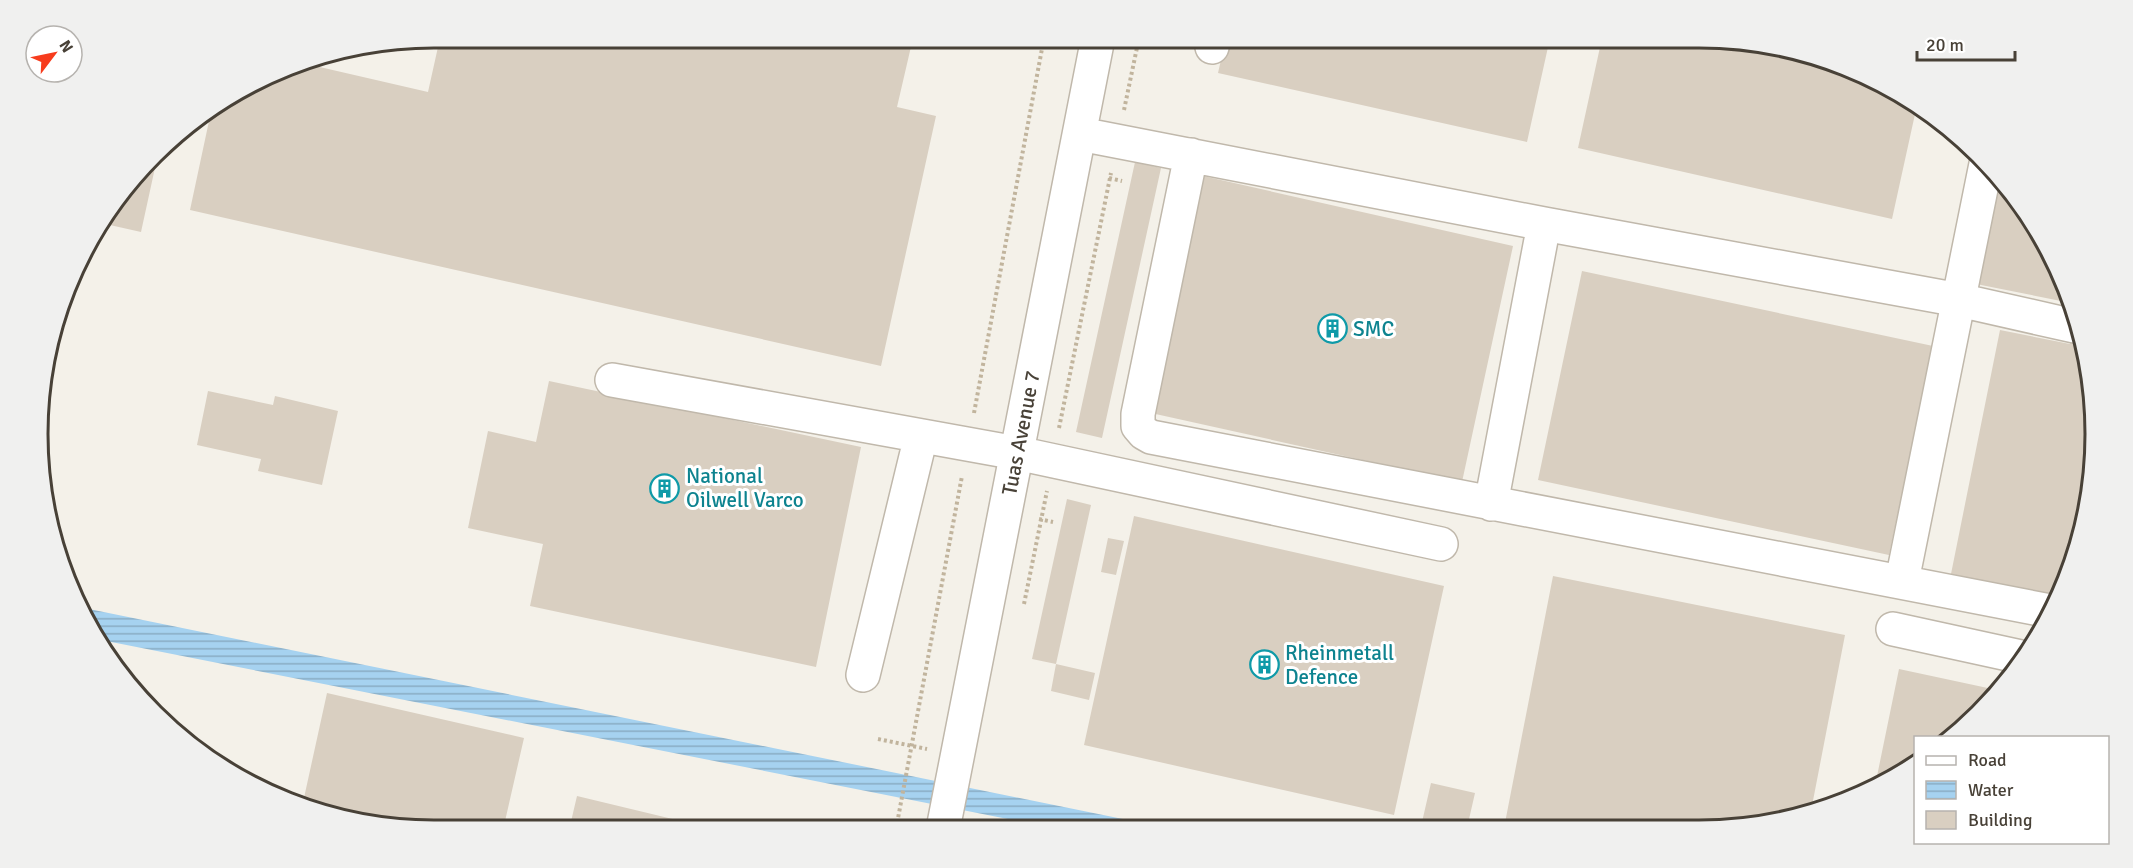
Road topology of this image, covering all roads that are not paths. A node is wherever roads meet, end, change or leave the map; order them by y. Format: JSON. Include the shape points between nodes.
{"nodes":[{"id":1,"x":1096,"y":48,"type":"edge"},
{"id":2,"x":1080,"y":134,"type":"junction"},
{"id":3,"x":1191,"y":155,"type":"junction"},
{"id":4,"x":1984,"y":174,"type":"edge"},
{"id":5,"x":1544,"y":224,"type":"junction"},
{"id":6,"x":1959,"y":300,"type":"junction"},
{"id":7,"x":2069,"y":325,"type":"edge"},
{"id":8,"x":612,"y":380,"type":"dead end"},
{"id":9,"x":921,"y":436,"type":"junction"},
{"id":10,"x":1017,"y":453,"type":"junction"},
{"id":11,"x":1491,"y":504,"type":"junction"},
{"id":12,"x":1441,"y":544,"type":"dead end"},
{"id":13,"x":1902,"y":581,"type":"junction"},
{"id":14,"x":2043,"y":609,"type":"edge"},
{"id":15,"x":1893,"y":629,"type":"dead end"},
{"id":16,"x":2015,"y":656,"type":"edge"},
{"id":17,"x":863,"y":675,"type":"dead end"},
{"id":18,"x":945,"y":820,"type":"edge"}],
"edges":[{"from":1,"to":2,"type":"street","name":"Tuas Avenue 7"},
{"from":2,"to":3,"type":"street"},
{"from":2,"to":10,"type":"street","name":"Tuas Avenue 7"},
{"from":3,"to":5,"type":"street"},
{"from":3,"to":11,"type":"street","via":[[1138,414],[1138,426],[1144,433]]},
{"from":4,"to":6,"type":"street"},
{"from":5,"to":6,"type":"street"},
{"from":5,"to":11,"type":"street"},
{"from":6,"to":7,"type":"street"},
{"from":6,"to":13,"type":"street"},
{"from":8,"to":9,"type":"street"},
{"from":9,"to":10,"type":"street"},
{"from":9,"to":17,"type":"street"},
{"from":10,"to":12,"type":"street"},
{"from":10,"to":18,"type":"street","name":"Tuas Avenue 7"},
{"from":11,"to":13,"type":"street"},
{"from":13,"to":14,"type":"street"},
{"from":15,"to":16,"type":"street"}]}
